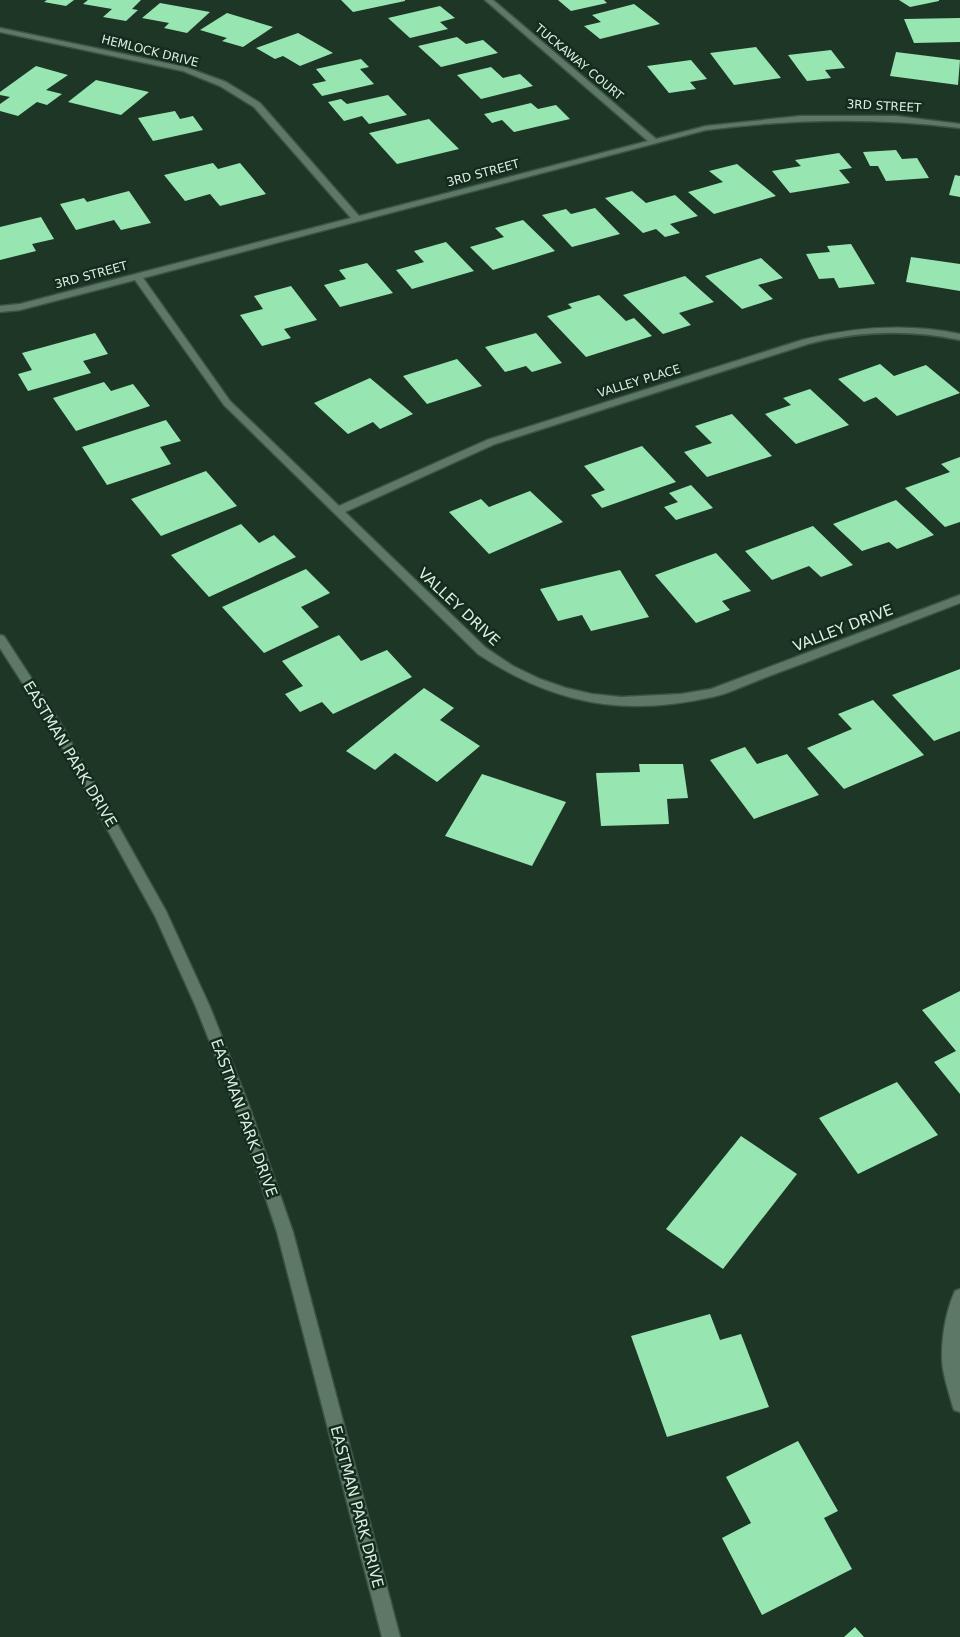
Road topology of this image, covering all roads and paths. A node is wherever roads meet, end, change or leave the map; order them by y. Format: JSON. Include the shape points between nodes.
{"nodes":[{"id":1,"x":489,"y":0,"type":"edge"},
{"id":2,"x":1,"y":31,"type":"edge"},
{"id":3,"x":960,"y":126,"type":"edge"},
{"id":4,"x":654,"y":141,"type":"junction"},
{"id":5,"x":357,"y":219,"type":"junction"},
{"id":6,"x":137,"y":276,"type":"junction"},
{"id":7,"x":20,"y":307,"type":"junction"},
{"id":8,"x":0,"y":309,"type":"edge"},
{"id":9,"x":0,"y":315,"type":"edge"},
{"id":10,"x":960,"y":337,"type":"edge"},
{"id":11,"x":338,"y":511,"type":"junction"},
{"id":12,"x":960,"y":599,"type":"edge"},
{"id":13,"x":0,"y":639,"type":"edge"},
{"id":14,"x":960,"y":1296,"type":"edge"},
{"id":15,"x":960,"y":1404,"type":"edge"},
{"id":16,"x":391,"y":1637,"type":"edge"}],
"edges":[{"from":1,"to":4,"type":"street","name":"TUCKAWAY COURT"},
{"from":2,"to":5,"type":"street","name":"HEMLOCK DRIVE","via":[[185,69],[224,84],[257,105]]},
{"from":3,"to":4,"type":"street","name":"3RD STREET","via":[[878,117],[794,118],[706,128]]},
{"from":4,"to":5,"type":"street","name":"3RD STREET"},
{"from":5,"to":6,"type":"street","name":"3RD STREET"},
{"from":6,"to":7,"type":"street","name":"3RD STREET"},
{"from":6,"to":11,"type":"street","name":"VALLEY DRIVE","via":[[228,403]]},
{"from":7,"to":8,"type":"street","name":"3RD STREET"},
{"from":7,"to":9,"type":"street","name":"3RD STREET"},
{"from":10,"to":11,"type":"street","name":"VALLEY PLACE","via":[[910,329],[879,329],[841,332],[805,342],[499,439]]},
{"from":11,"to":12,"type":"street","name":"VALLEY DRIVE","via":[[482,651],[531,681],[574,696],[621,701],[682,699],[713,693]]},
{"from":13,"to":16,"type":"street","name":"EASTMAN PARK DRIVE","via":[[57,727],[161,915],[203,1007],[241,1103],[285,1232]]},
{"from":14,"to":15,"type":"street","via":[[952,1328],[951,1368]]}]}
